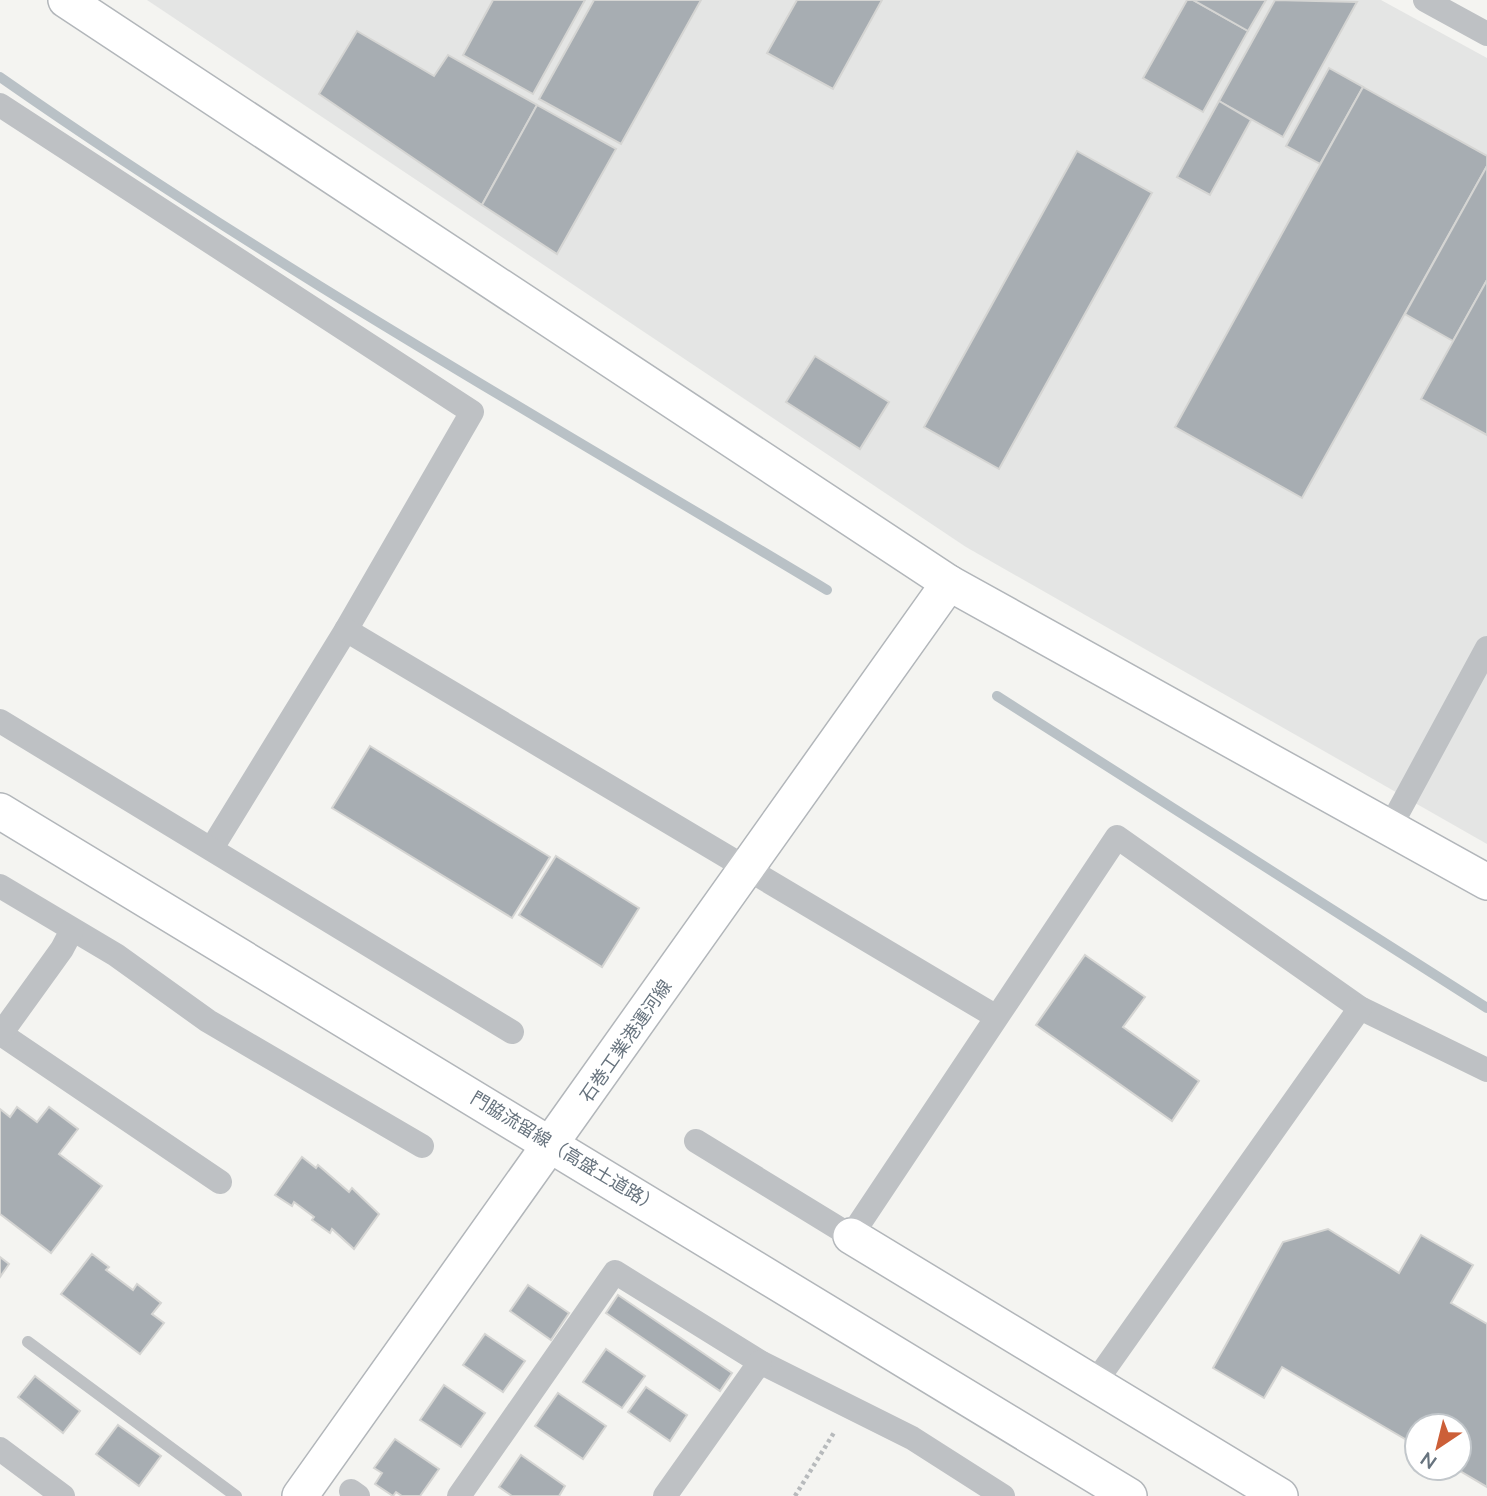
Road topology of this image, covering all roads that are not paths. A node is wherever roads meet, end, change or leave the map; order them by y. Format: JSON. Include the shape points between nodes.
{"nodes":[{"id":1,"x":66,"y":0,"type":"edge"},
{"id":2,"x":1425,"y":0,"type":"edge"},
{"id":3,"x":1487,"y":34,"type":"edge"},
{"id":4,"x":0,"y":105,"type":"edge"},
{"id":5,"x":949,"y":583,"type":"junction"},
{"id":6,"x":346,"y":630,"type":"junction"},
{"id":7,"x":1487,"y":648,"type":"edge"},
{"id":8,"x":0,"y":721,"type":"edge"},
{"id":9,"x":0,"y":811,"type":"edge"},
{"id":10,"x":1389,"y":829,"type":"junction"},
{"id":11,"x":212,"y":848,"type":"junction"},
{"id":12,"x":746,"y":870,"type":"junction"},
{"id":13,"x":1487,"y":882,"type":"edge"},
{"id":14,"x":0,"y":886,"type":"edge"},
{"id":15,"x":72,"y":930,"type":"junction"},
{"id":16,"x":1360,"y":1008,"type":"junction"},
{"id":17,"x":995,"y":1017,"type":"junction"},
{"id":18,"x":512,"y":1032,"type":"dead end"},
{"id":19,"x":0,"y":1035,"type":"edge"},
{"id":20,"x":1487,"y":1070,"type":"edge"},
{"id":21,"x":696,"y":1141,"type":"dead end"},
{"id":22,"x":553,"y":1144,"type":"junction"},
{"id":23,"x":422,"y":1146,"type":"dead end"},
{"id":24,"x":220,"y":1182,"type":"dead end"},
{"id":25,"x":851,"y":1236,"type":"junction"},
{"id":26,"x":28,"y":1342,"type":"dead end"},
{"id":27,"x":760,"y":1362,"type":"junction"},
{"id":28,"x":1094,"y":1384,"type":"junction"},
{"id":29,"x":0,"y":1449,"type":"edge"},
{"id":30,"x":63,"y":1496,"type":"edge"},
{"id":31,"x":236,"y":1496,"type":"edge"},
{"id":32,"x":299,"y":1496,"type":"edge"},
{"id":33,"x":459,"y":1496,"type":"edge"},
{"id":34,"x":665,"y":1496,"type":"edge"},
{"id":35,"x":1003,"y":1496,"type":"edge"},
{"id":36,"x":1129,"y":1496,"type":"edge"},
{"id":37,"x":1280,"y":1496,"type":"edge"}],
"edges":[{"from":1,"to":5,"type":"street"},
{"from":2,"to":3,"type":"street"},
{"from":4,"to":6,"type":"street","via":[[472,412]]},
{"from":5,"to":10,"type":"street"},
{"from":5,"to":12,"type":"street","name":"石巻工業港運河線"},
{"from":6,"to":11,"type":"street"},
{"from":6,"to":12,"type":"street"},
{"from":7,"to":10,"type":"street"},
{"from":8,"to":11,"type":"street"},
{"from":9,"to":22,"type":"street","name":"門脇流留線（高盛土道路）"},
{"from":10,"to":13,"type":"street"},
{"from":11,"to":18,"type":"street"},
{"from":12,"to":17,"type":"street"},
{"from":12,"to":22,"type":"street","name":"石巻工業港運河線"},
{"from":14,"to":15,"type":"street"},
{"from":15,"to":19,"type":"street"},
{"from":15,"to":23,"type":"street","via":[[116,955],[208,1021]]},
{"from":16,"to":17,"type":"street","via":[[1117,837]]},
{"from":16,"to":20,"type":"street"},
{"from":16,"to":28,"type":"street"},
{"from":17,"to":25,"type":"street"},
{"from":19,"to":24,"type":"street"},
{"from":21,"to":25,"type":"street"},
{"from":22,"to":32,"type":"street","name":"石巻工業港運河線"},
{"from":22,"to":36,"type":"street","name":"門脇流留線（高盛土道路）"},
{"from":25,"to":28,"type":"street"},
{"from":26,"to":31,"type":"lane"},
{"from":27,"to":33,"type":"street","via":[[615,1272]]},
{"from":27,"to":34,"type":"street"},
{"from":27,"to":35,"type":"street","via":[[912,1438]]},
{"from":28,"to":37,"type":"street"},
{"from":29,"to":30,"type":"street"}]}
